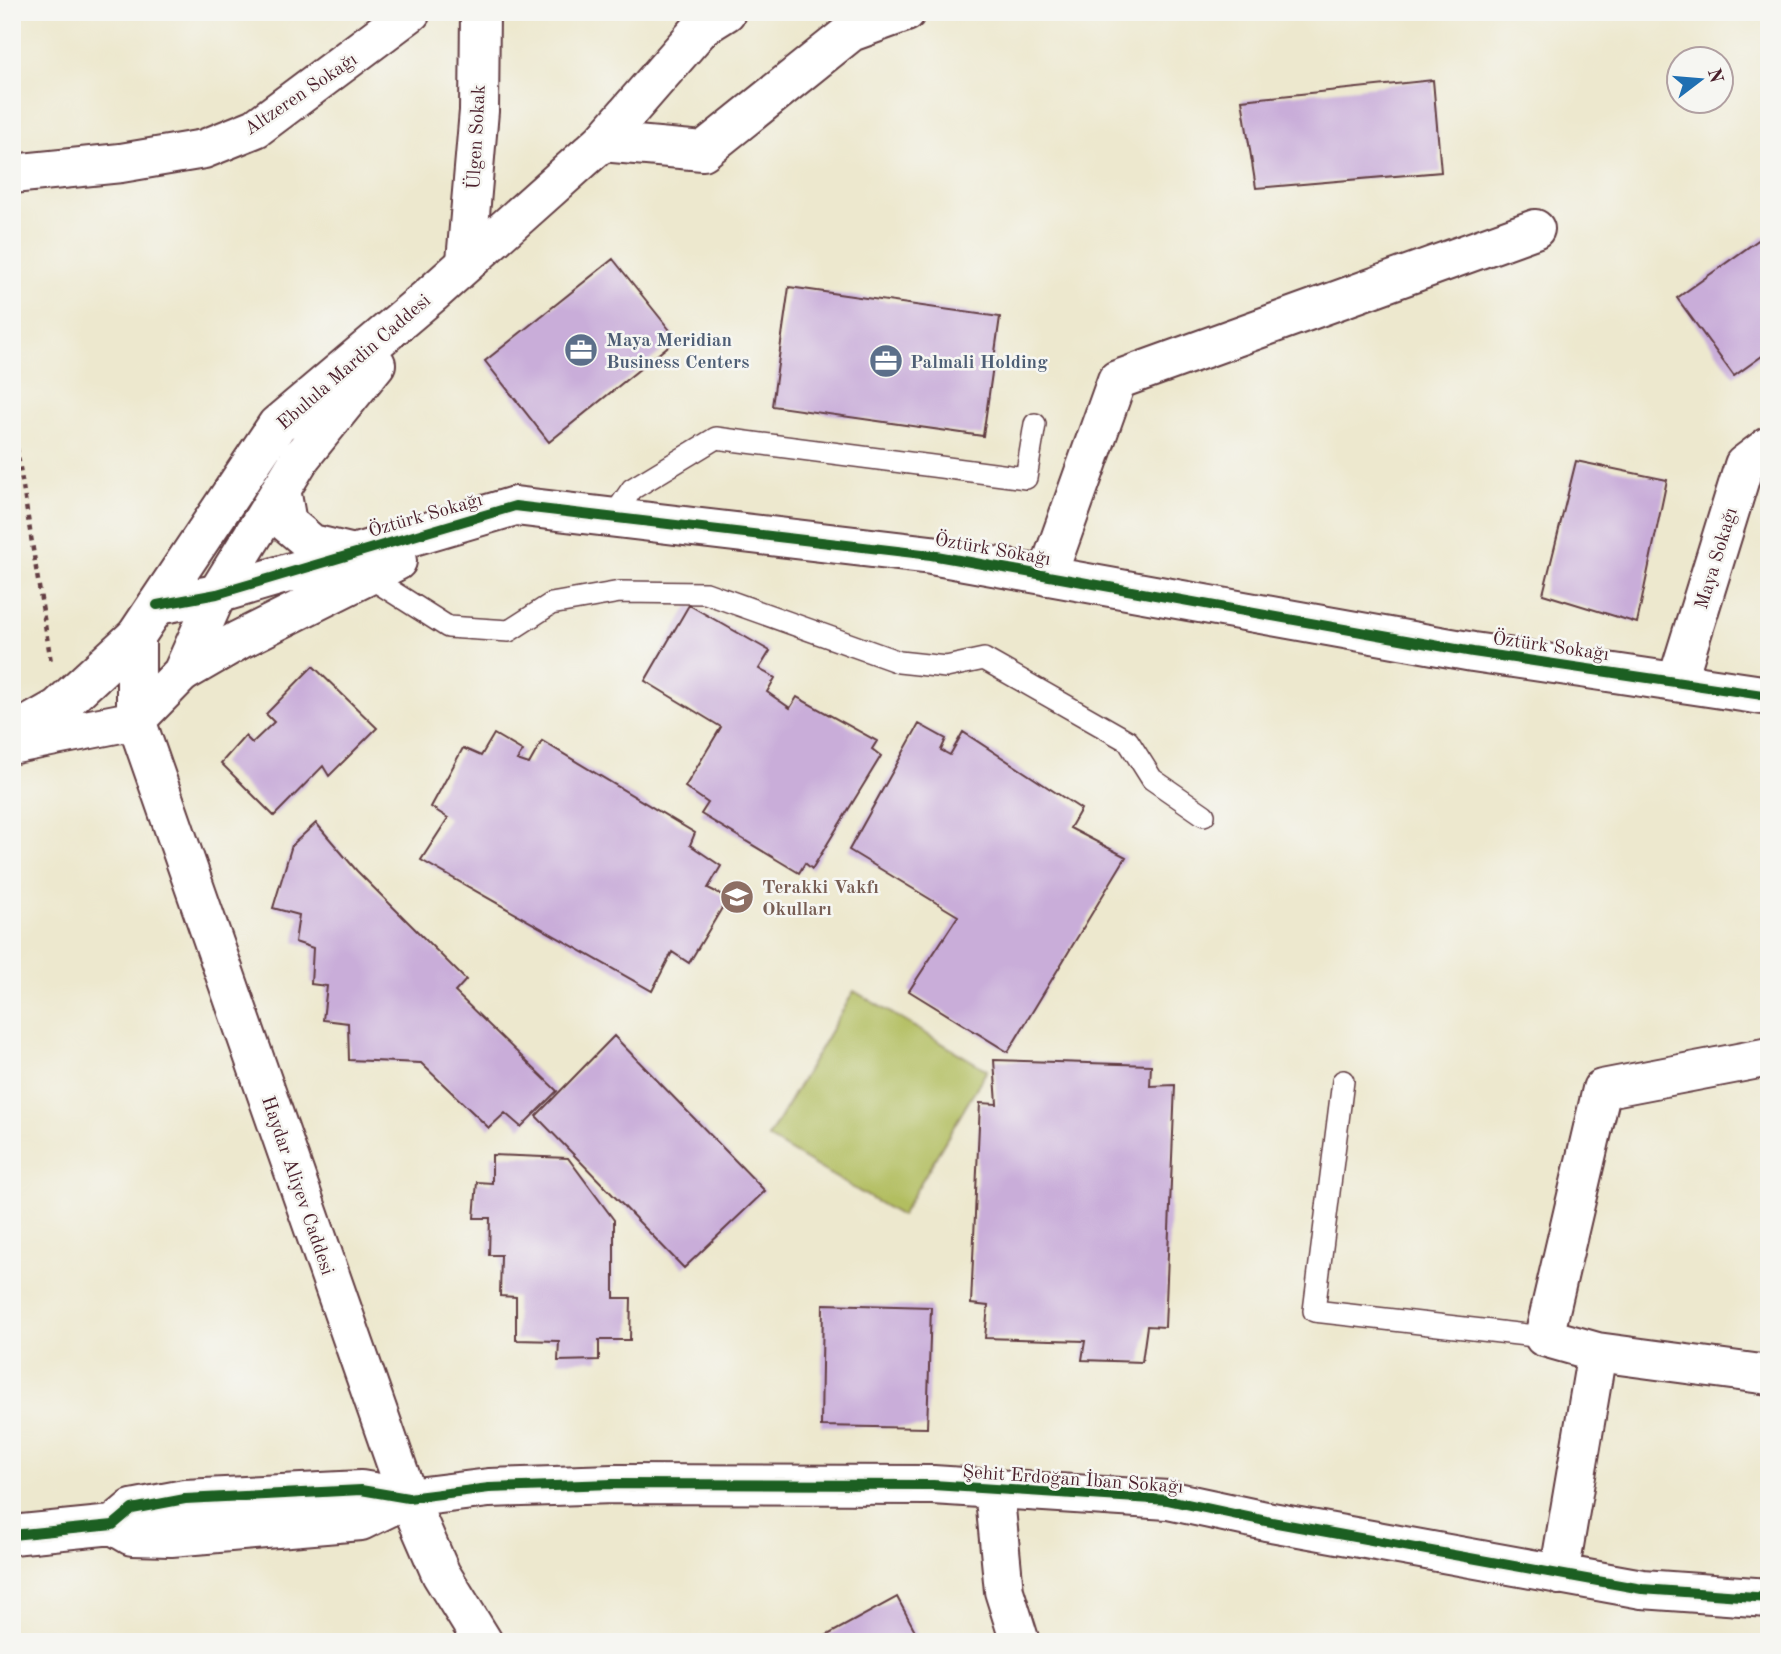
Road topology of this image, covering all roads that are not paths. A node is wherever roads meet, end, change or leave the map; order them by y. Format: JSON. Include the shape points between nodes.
{"nodes":[{"id":1,"x":411,"y":12,"type":"edge"},
{"id":2,"x":480,"y":12,"type":"edge"},
{"id":3,"x":726,"y":12,"type":"edge"},
{"id":4,"x":906,"y":12,"type":"edge"},
{"id":5,"x":602,"y":142,"type":"junction"},
{"id":6,"x":12,"y":174,"type":"edge"},
{"id":7,"x":1535,"y":229,"type":"dead end"},
{"id":8,"x":466,"y":261,"type":"junction"},
{"id":9,"x":432,"y":294,"type":"junction"},
{"id":10,"x":1035,"y":424,"type":"dead end"},
{"id":11,"x":1769,"y":446,"type":"edge"},
{"id":12,"x":281,"y":489,"type":"junction"},
{"id":13,"x":612,"y":518,"type":"junction"},
{"id":14,"x":360,"y":564,"type":"junction"},
{"id":15,"x":1046,"y":576,"type":"junction"},
{"id":16,"x":217,"y":594,"type":"junction"},
{"id":17,"x":147,"y":621,"type":"junction"},
{"id":18,"x":182,"y":673,"type":"junction"},
{"id":19,"x":1677,"y":682,"type":"junction"},
{"id":20,"x":1769,"y":696,"type":"edge"},
{"id":21,"x":136,"y":720,"type":"junction"},
{"id":22,"x":12,"y":734,"type":"edge"},
{"id":23,"x":12,"y":745,"type":"edge"},
{"id":24,"x":1204,"y":816,"type":"dead end"},
{"id":25,"x":1769,"y":1057,"type":"edge"},
{"id":26,"x":1343,"y":1081,"type":"dead end"},
{"id":27,"x":1544,"y":1337,"type":"junction"},
{"id":28,"x":1597,"y":1352,"type":"junction"},
{"id":29,"x":1769,"y":1374,"type":"edge"},
{"id":30,"x":994,"y":1488,"type":"junction"},
{"id":31,"x":408,"y":1498,"type":"junction"},
{"id":32,"x":12,"y":1535,"type":"edge"},
{"id":33,"x":1559,"y":1575,"type":"junction"},
{"id":34,"x":1769,"y":1598,"type":"edge"},
{"id":35,"x":483,"y":1642,"type":"edge"},
{"id":36,"x":1020,"y":1642,"type":"edge"}],
"edges":[{"from":1,"to":6,"type":"street","name":"Altzeren Sokağı","via":[[256,128],[204,149]]},
{"from":2,"to":8,"type":"street","name":"Ülgen Sokak","via":[[479,111]]},
{"from":3,"to":5,"type":"street","name":"Ebulula Mardin Caddesi","via":[[702,27]]},
{"from":4,"to":5,"type":"street","via":[[851,32],[703,151]]},
{"from":5,"to":8,"type":"street","name":"Ebulula Mardin Caddesi"},
{"from":7,"to":15,"type":"street","via":[[1117,380]]},
{"from":8,"to":9,"type":"street","name":"Ebulula Mardin Caddesi"},
{"from":9,"to":12,"type":"street","via":[[301,457]]},
{"from":9,"to":17,"type":"street","name":"Ebulula Mardin Caddesi","via":[[277,425]]},
{"from":10,"to":13,"type":"lane","via":[[1026,478],[716,438],[632,489]]},
{"from":11,"to":19,"type":"street","name":"Maya Sokağı","via":[[1744,465]]},
{"from":12,"to":14,"type":"street","via":[[287,523],[312,544]]},
{"from":12,"to":16,"type":"street"},
{"from":13,"to":14,"type":"street","name":"Öztürk Sokağı","via":[[515,506]]},
{"from":13,"to":15,"type":"street","name":"Öztürk Sokağı","via":[[931,555]]},
{"from":14,"to":16,"type":"street","name":"Öztürk Sokağı"},
{"from":14,"to":18,"type":"street","name":"Öztürk Sokağı"},
{"from":14,"to":24,"type":"lane","via":[[448,627],[509,631],[551,604],[620,592],[706,593],[899,662],[946,667],[984,659],[1128,741],[1152,779]]},
{"from":15,"to":19,"type":"street","name":"Öztürk Sokağı","via":[[1474,652]]},
{"from":16,"to":17,"type":"street","name":"Öztürk Sokağı"},
{"from":16,"to":18,"type":"street"},
{"from":17,"to":21,"type":"street","name":"Haydar Aliyev Caddesi"},
{"from":17,"to":22,"type":"street","name":"Ebulula Mardin Caddesi","via":[[58,708]]},
{"from":18,"to":21,"type":"street"},
{"from":19,"to":20,"type":"street","name":"Öztürk Sokağı"},
{"from":21,"to":23,"type":"street"},
{"from":21,"to":31,"type":"street","name":"Haydar Aliyev Caddesi"},
{"from":25,"to":27,"type":"street","via":[[1602,1089]]},
{"from":26,"to":27,"type":"lane","via":[[1314,1311]]},
{"from":27,"to":28,"type":"street"},
{"from":28,"to":29,"type":"street"},
{"from":28,"to":33,"type":"street"},
{"from":30,"to":31,"type":"street","name":"Şehit Erdoğan İban Sokağı","via":[[613,1484],[489,1488]]},
{"from":30,"to":33,"type":"street","name":"Şehit Erdoğan İban Sokağı","via":[[1168,1500]]},
{"from":30,"to":36,"type":"street","via":[[1004,1591]]},
{"from":31,"to":32,"type":"street","name":"Şehit Erdoğan İban Sokağı","via":[[361,1490],[185,1499],[132,1509],[113,1525]]},
{"from":31,"to":35,"type":"street","name":"Haydar Aliyev Caddesi","via":[[441,1574]]},
{"from":33,"to":34,"type":"street","name":"Şehit Erdoğan İban Sokağı","via":[[1642,1588]]}]}
